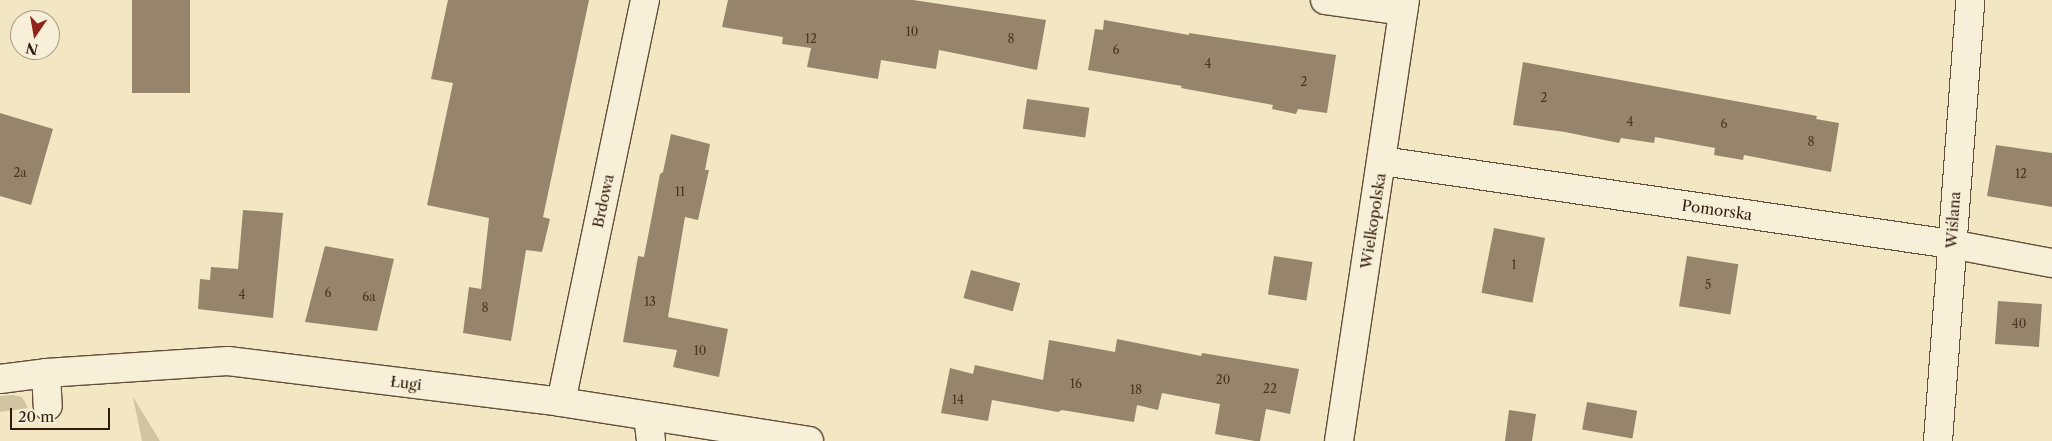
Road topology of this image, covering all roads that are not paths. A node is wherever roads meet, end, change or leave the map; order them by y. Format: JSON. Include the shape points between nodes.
{"nodes":[{"id":1,"x":645,"y":0,"type":"edge"},
{"id":2,"x":1325,"y":0,"type":"edge"},
{"id":3,"x":1970,"y":0,"type":"edge"},
{"id":4,"x":1404,"y":6,"type":"edge"},
{"id":5,"x":1382,"y":161,"type":"junction"},
{"id":6,"x":1951,"y":244,"type":"junction"},
{"id":7,"x":2052,"y":262,"type":"edge"},
{"id":8,"x":46,"y":373,"type":"junction"},
{"id":9,"x":0,"y":379,"type":"edge"},
{"id":10,"x":561,"y":402,"type":"junction"},
{"id":11,"x":48,"y":406,"type":"dead end"},
{"id":12,"x":650,"y":428,"type":"edge"},
{"id":13,"x":809,"y":441,"type":"edge"},
{"id":14,"x":1339,"y":441,"type":"edge"},
{"id":15,"x":1938,"y":441,"type":"edge"}],
"edges":[{"from":1,"to":10,"type":"street","name":"Brdowa"},
{"from":2,"to":4,"type":"street"},
{"from":3,"to":6,"type":"street","name":"Wiślana"},
{"from":4,"to":5,"type":"street","name":"Wielkopolska"},
{"from":5,"to":6,"type":"street","name":"Pomorska"},
{"from":5,"to":14,"type":"street","name":"Wielkopolska"},
{"from":6,"to":7,"type":"street","name":"Pomorska"},
{"from":6,"to":15,"type":"street","name":"Wiślana"},
{"from":8,"to":9,"type":"street","name":"Ługi"},
{"from":8,"to":10,"type":"street","name":"Ługi","via":[[228,361]]},
{"from":8,"to":11,"type":"street"},
{"from":10,"to":12,"type":"street","name":"Ługi"},
{"from":12,"to":13,"type":"street","name":"Ługi"}]}
